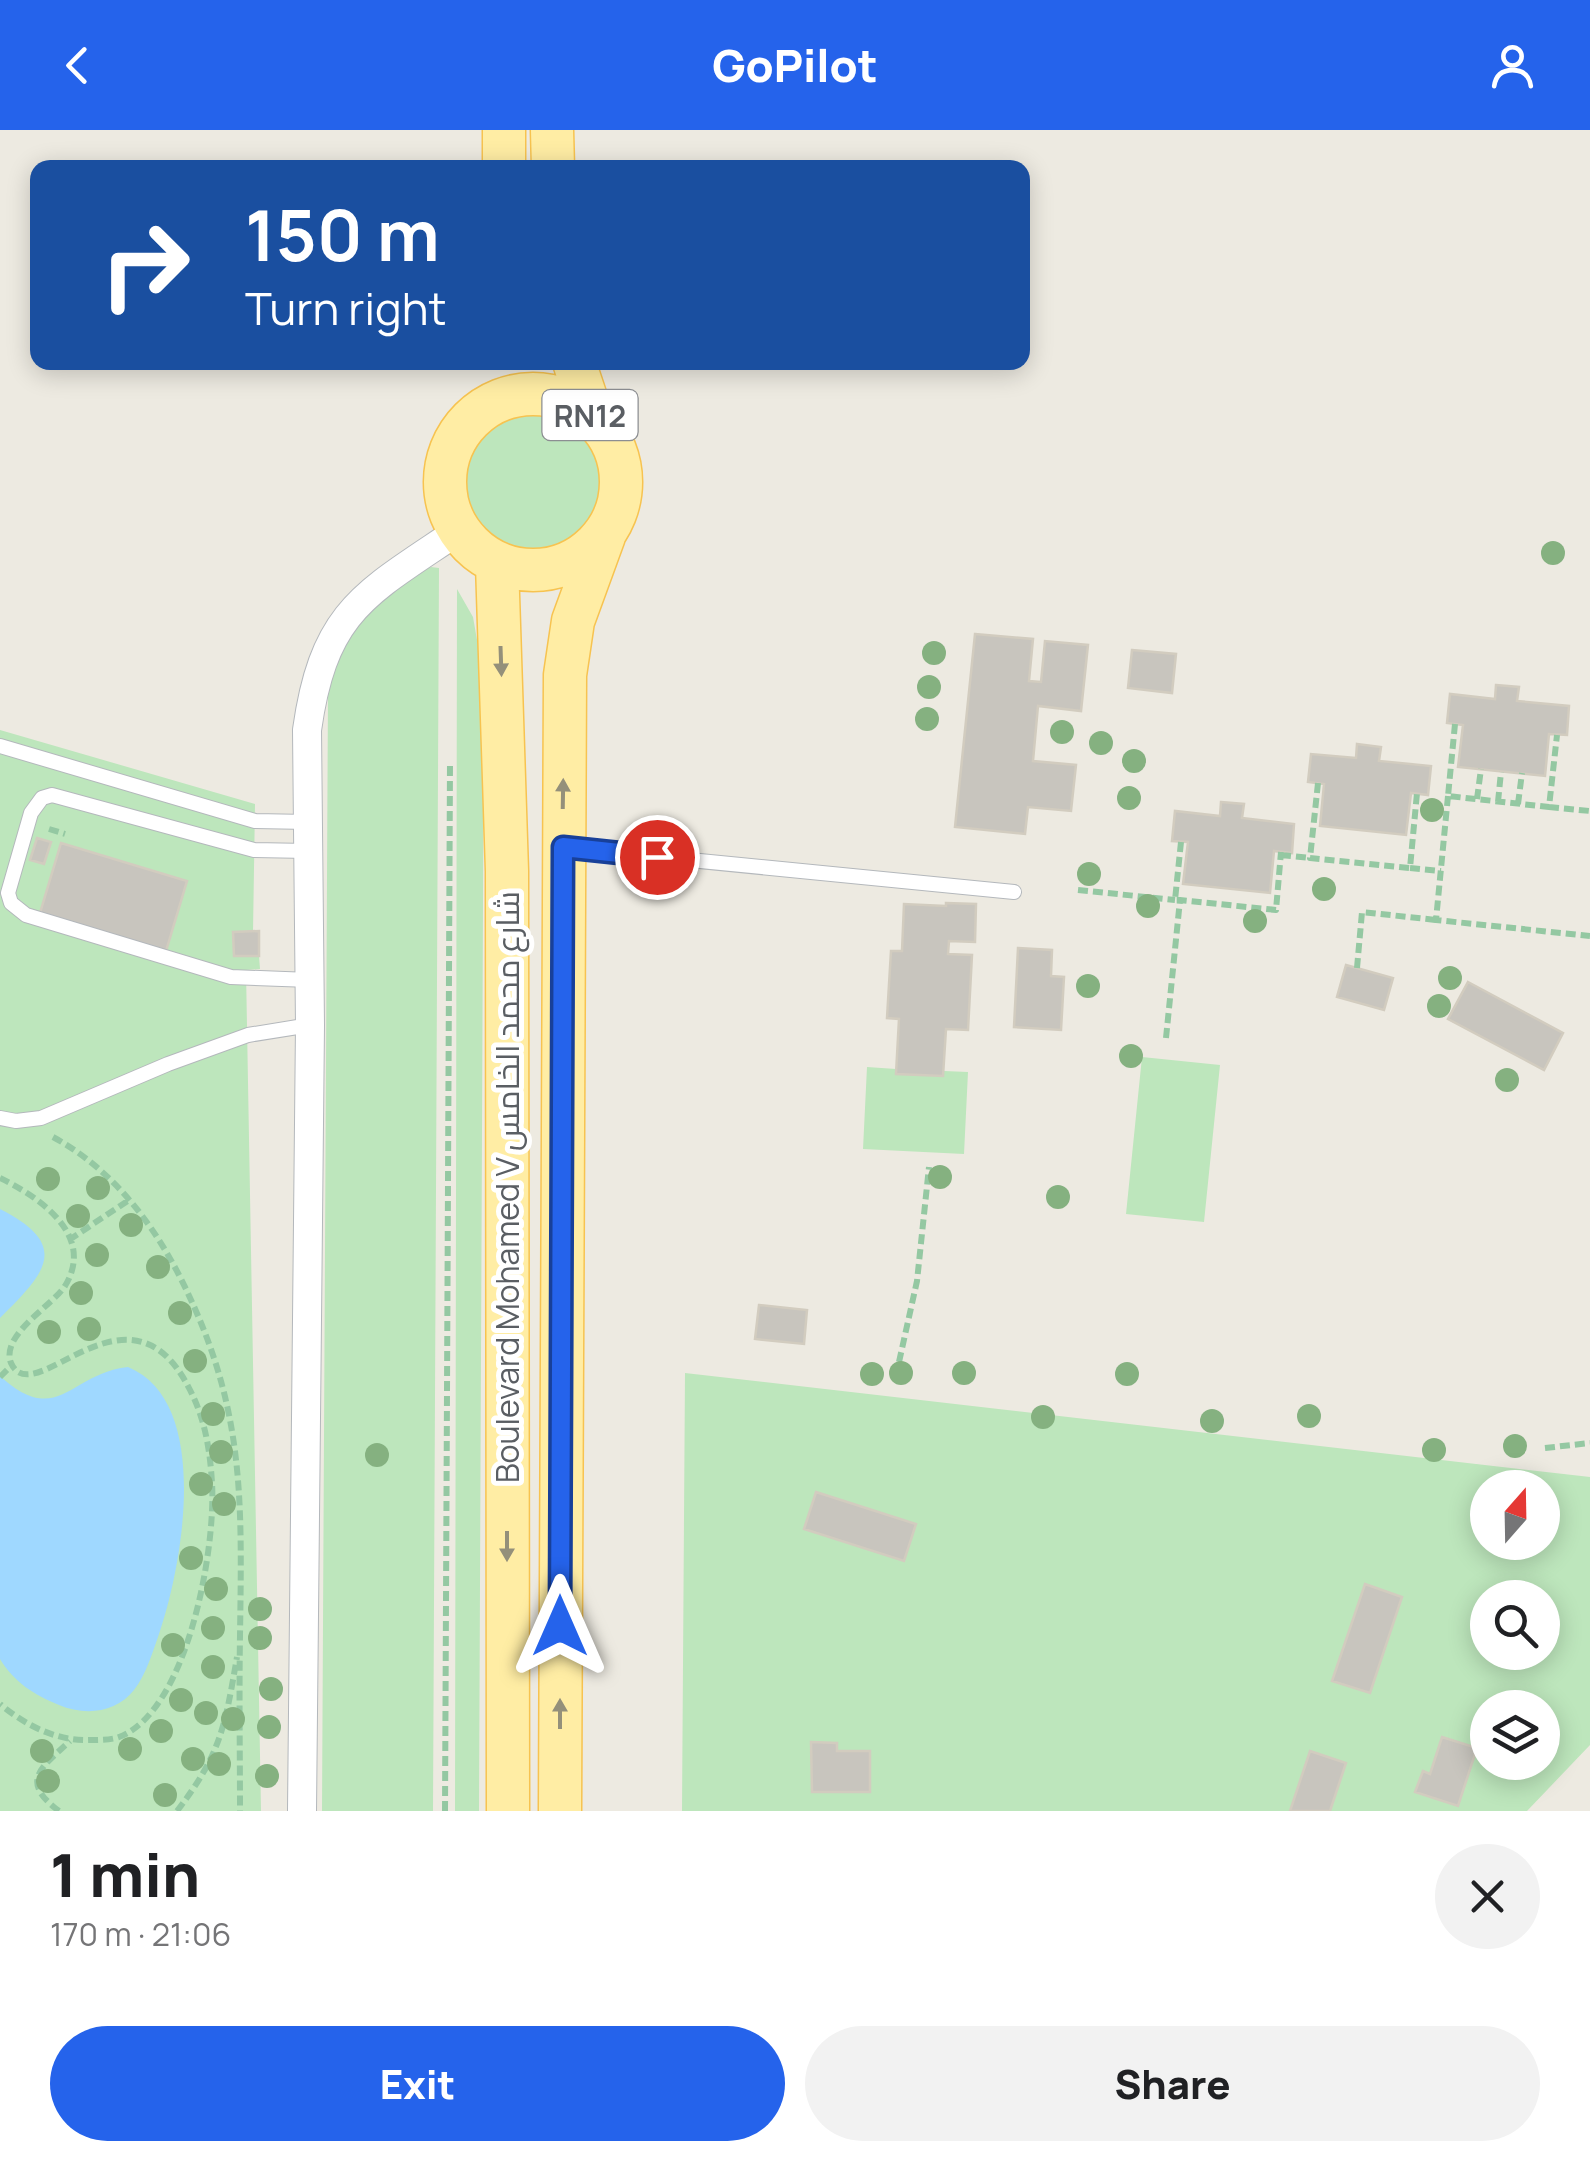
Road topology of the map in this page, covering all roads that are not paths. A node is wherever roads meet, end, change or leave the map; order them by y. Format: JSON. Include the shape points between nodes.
{"nodes":[{"id":1,"x":504,"y":130,"type":"edge"},
{"id":2,"x":552,"y":130,"type":"edge"},
{"id":3,"x":504,"y":160,"type":"edge"},
{"id":4,"x":554,"y":160,"type":"edge"},
{"id":5,"x":577,"y":370,"type":"edge"},
{"id":6,"x":495,"y":383,"type":"edge"},
{"id":7,"x":592,"y":416,"type":"junction"},
{"id":8,"x":458,"y":531,"type":"junction"},
{"id":9,"x":604,"y":536,"type":"junction"},
{"id":10,"x":497,"y":564,"type":"junction"},
{"id":11,"x":0,"y":746,"type":"edge"},
{"id":12,"x":308,"y":822,"type":"junction"},
{"id":13,"x":563,"y":847,"type":"junction"},
{"id":14,"x":308,"y":851,"type":"junction"},
{"id":15,"x":1014,"y":892,"type":"dead end"},
{"id":16,"x":310,"y":980,"type":"junction"},
{"id":17,"x":310,"y":1025,"type":"junction"},
{"id":18,"x":8,"y":1120,"type":"edge"},
{"id":19,"x":302,"y":1811,"type":"edge"},
{"id":20,"x":508,"y":1811,"type":"edge"},
{"id":21,"x":560,"y":1811,"type":"edge"}],
"edges":[{"from":1,"to":3,"type":"main road"},
{"from":2,"to":4,"type":"main road"},
{"from":5,"to":7,"type":"main road","number":"RN12"},
{"from":6,"to":7,"type":"main road","number":"RN12","via":[[562,399]]},
{"from":6,"to":8,"type":"main road","number":"RN12","via":[[452,445],[444,474]]},
{"from":7,"to":9,"type":"main road","number":"RN12","via":[[612,443],[622,474],[618,507]]},
{"from":8,"to":10,"type":"main road"},
{"from":8,"to":12,"type":"street","via":[[373,588],[343,620],[323,656],[306,730]]},
{"from":9,"to":10,"type":"main road","via":[[555,568]]},
{"from":13,"to":9,"type":"main road","name":"Boulevard Mohamed V شارع محمد الخامس","number":"RN12","one_way":true,"via":[[566,653]]},
{"from":10,"to":20,"type":"main road","name":"Boulevard Mohamed V شارع محمد الخامس","one_way":true,"via":[[508,871]]},
{"from":11,"to":12,"type":"lane","via":[[255,821]]},
{"from":12,"to":14,"type":"street"},
{"from":13,"to":15,"type":"lane"},
{"from":21,"to":13,"type":"main road","name":"Boulevard Mohamed V شارع محمد الخامس","number":"RN12","one_way":true},
{"from":14,"to":16,"type":"street"},
{"from":14,"to":16,"type":"lane","via":[[254,850],[52,795],[30,813],[8,893],[26,915],[230,977]]},
{"from":16,"to":17,"type":"street"},
{"from":17,"to":18,"type":"lane","via":[[248,1035],[41,1118]]},
{"from":17,"to":19,"type":"street"}]}
